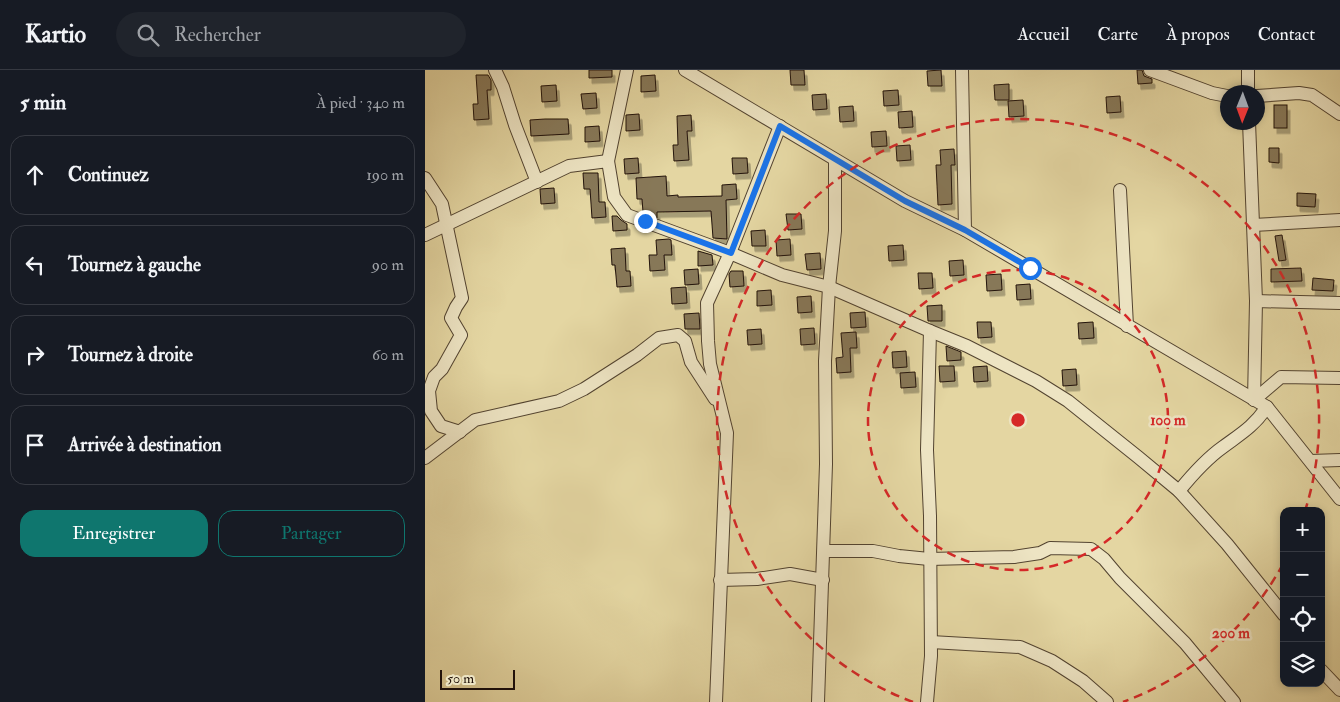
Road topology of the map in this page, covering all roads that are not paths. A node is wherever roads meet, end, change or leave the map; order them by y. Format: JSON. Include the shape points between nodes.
{"nodes":[{"id":1,"x":495,"y":70,"type":"edge"},
{"id":2,"x":627,"y":70,"type":"edge"},
{"id":3,"x":685,"y":70,"type":"edge"},
{"id":4,"x":962,"y":70,"type":"edge"},
{"id":5,"x":1150,"y":70,"type":"edge"},
{"id":6,"x":1248,"y":70,"type":"edge"},
{"id":7,"x":1248,"y":85,"type":"edge"},
{"id":8,"x":1220,"y":95,"type":"edge"},
{"id":9,"x":1265,"y":95,"type":"edge"},
{"id":10,"x":1340,"y":114,"type":"edge"},
{"id":11,"x":780,"y":126,"type":"junction"},
{"id":12,"x":1249,"y":130,"type":"edge"},
{"id":13,"x":835,"y":160,"type":"junction"},
{"id":14,"x":608,"y":161,"type":"junction"},
{"id":15,"x":425,"y":178,"type":"edge"},
{"id":16,"x":537,"y":182,"type":"junction"},
{"id":17,"x":1120,"y":190,"type":"dead end"},
{"id":18,"x":1340,"y":220,"type":"edge"},
{"id":19,"x":447,"y":224,"type":"junction"},
{"id":20,"x":1253,"y":225,"type":"junction"},
{"id":21,"x":965,"y":230,"type":"junction"},
{"id":22,"x":425,"y":235,"type":"edge"},
{"id":23,"x":731,"y":253,"type":"junction"},
{"id":24,"x":829,"y":287,"type":"junction"},
{"id":25,"x":1256,"y":301,"type":"junction"},
{"id":26,"x":1340,"y":303,"type":"edge"},
{"id":27,"x":1127,"y":326,"type":"junction"},
{"id":28,"x":930,"y":332,"type":"junction"},
{"id":29,"x":1340,"y":378,"type":"edge"},
{"id":30,"x":1254,"y":400,"type":"junction"},
{"id":31,"x":720,"y":407,"type":"junction"},
{"id":32,"x":1267,"y":407,"type":"junction"},
{"id":33,"x":460,"y":432,"type":"junction"},
{"id":34,"x":425,"y":458,"type":"edge"},
{"id":35,"x":1340,"y":460,"type":"edge"},
{"id":36,"x":1311,"y":461,"type":"junction"},
{"id":37,"x":1179,"y":491,"type":"junction"},
{"id":38,"x":1340,"y":499,"type":"edge"},
{"id":39,"x":824,"y":551,"type":"junction"},
{"id":40,"x":929,"y":559,"type":"junction"},
{"id":41,"x":720,"y":580,"type":"junction"},
{"id":42,"x":823,"y":580,"type":"junction"},
{"id":43,"x":1280,"y":610,"type":"edge"},
{"id":44,"x":931,"y":642,"type":"junction"},
{"id":45,"x":1325,"y":674,"type":"edge"},
{"id":46,"x":1340,"y":690,"type":"edge"},
{"id":47,"x":716,"y":702,"type":"edge"},
{"id":48,"x":818,"y":702,"type":"edge"},
{"id":49,"x":927,"y":702,"type":"edge"},
{"id":50,"x":1107,"y":702,"type":"edge"},
{"id":51,"x":1234,"y":702,"type":"edge"}],
"edges":[{"from":1,"to":16,"type":"street"},
{"from":2,"to":14,"type":"street"},
{"from":3,"to":11,"type":"street"},
{"from":4,"to":21,"type":"street"},
{"from":5,"to":8,"type":"street"},
{"from":6,"to":7,"type":"street"},
{"from":9,"to":10,"type":"street","via":[[1312,95]]},
{"from":11,"to":13,"type":"street"},
{"from":11,"to":23,"type":"street"},
{"from":12,"to":20,"type":"street"},
{"from":13,"to":21,"type":"street","via":[[905,201]]},
{"from":13,"to":24,"type":"street","via":[[835,231]]},
{"from":14,"to":16,"type":"street","via":[[569,166]]},
{"from":14,"to":23,"type":"street","via":[[614,197],[627,215]]},
{"from":15,"to":19,"type":"street","via":[[442,204]]},
{"from":16,"to":19,"type":"street"},
{"from":17,"to":27,"type":"street"},
{"from":18,"to":20,"type":"street"},
{"from":19,"to":22,"type":"street"},
{"from":19,"to":33,"type":"street","via":[[462,298],[451,318],[461,335],[434,377],[429,391],[431,411],[441,426]]},
{"from":20,"to":25,"type":"street"},
{"from":21,"to":27,"type":"street"},
{"from":23,"to":24,"type":"street","via":[[782,275]]},
{"from":23,"to":31,"type":"street","via":[[707,303],[708,341]]},
{"from":24,"to":28,"type":"street"},
{"from":24,"to":39,"type":"street","via":[[825,361]]},
{"from":25,"to":26,"type":"street"},
{"from":25,"to":30,"type":"street"},
{"from":27,"to":30,"type":"street"},
{"from":28,"to":37,"type":"street","via":[[967,346],[1044,386]]},
{"from":28,"to":40,"type":"street"},
{"from":29,"to":30,"type":"street","via":[[1281,377]]},
{"from":30,"to":32,"type":"street"},
{"from":31,"to":33,"type":"street","via":[[691,362],[685,341],[678,335],[659,338],[584,389],[559,401],[475,420]]},
{"from":31,"to":41,"type":"street","via":[[727,433]]},
{"from":32,"to":36,"type":"street"},
{"from":32,"to":37,"type":"street","via":[[1256,422],[1195,470]]},
{"from":33,"to":34,"type":"street"},
{"from":35,"to":36,"type":"street"},
{"from":36,"to":38,"type":"street"},
{"from":37,"to":43,"type":"street"},
{"from":39,"to":40,"type":"street","via":[[873,551]]},
{"from":39,"to":42,"type":"street"},
{"from":40,"to":44,"type":"street"},
{"from":40,"to":51,"type":"street","via":[[1014,557],[1040,554],[1050,548],[1091,548],[1185,643]]},
{"from":41,"to":42,"type":"street","via":[[790,574]]},
{"from":41,"to":47,"type":"street"},
{"from":42,"to":48,"type":"street"},
{"from":44,"to":49,"type":"street"},
{"from":44,"to":50,"type":"street","via":[[1020,648],[1052,661]]},
{"from":45,"to":46,"type":"street"}]}
